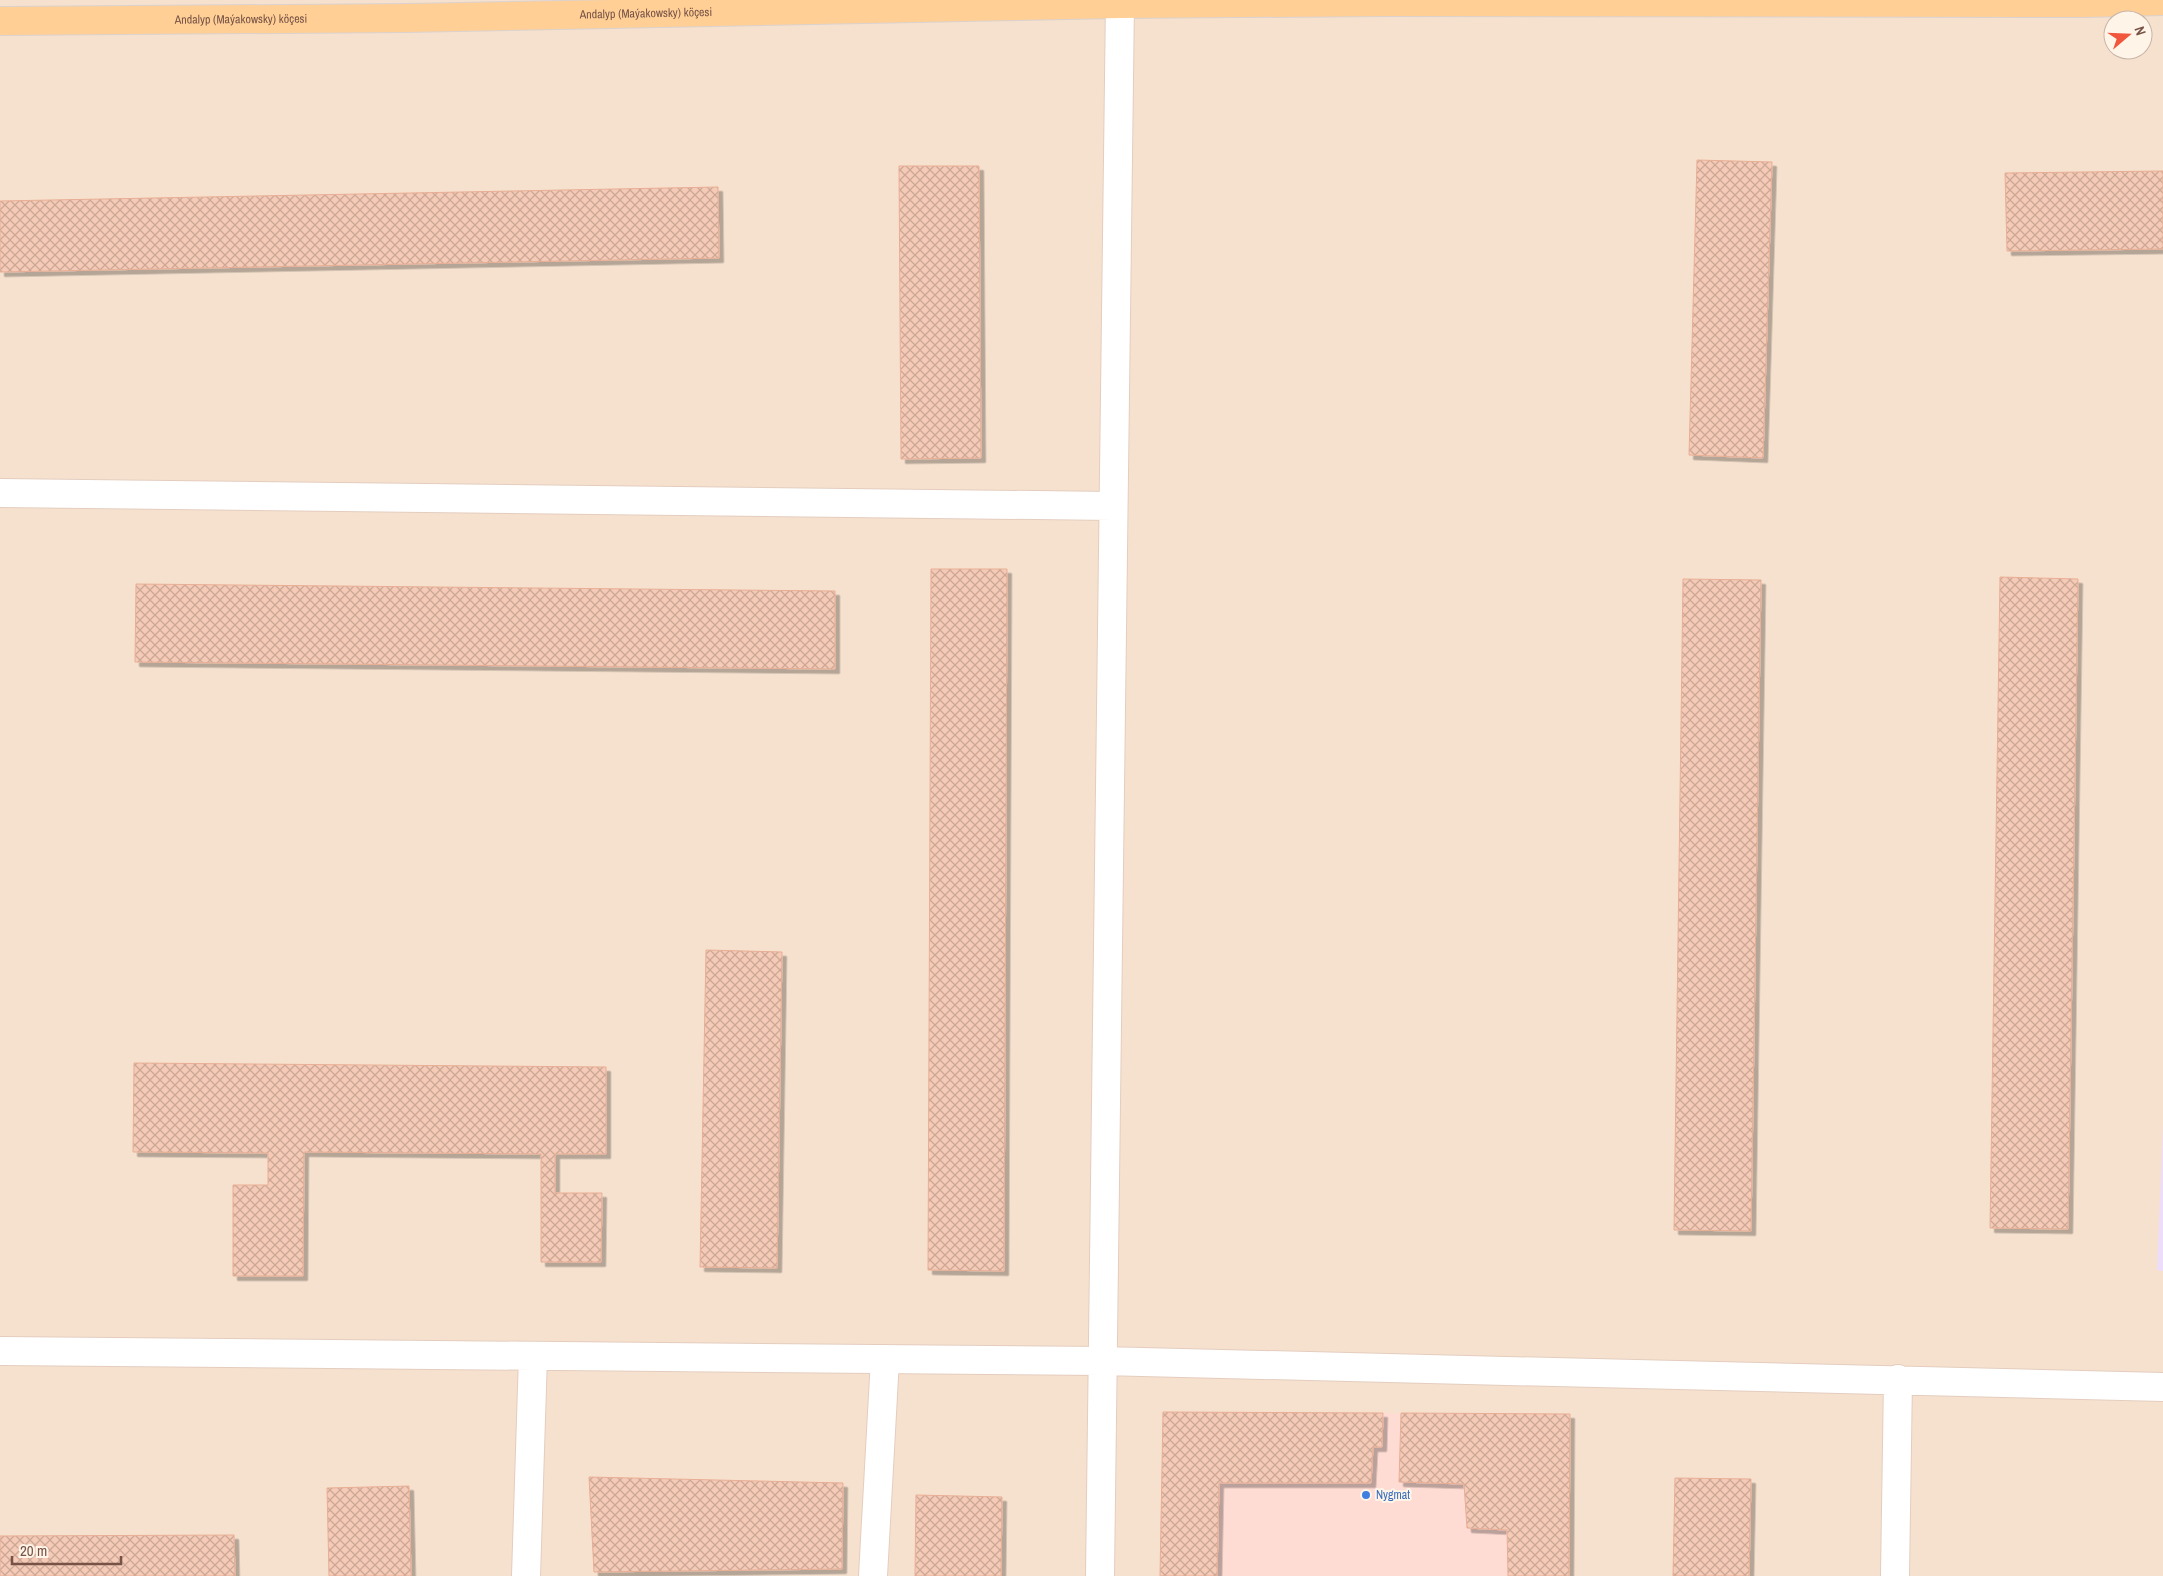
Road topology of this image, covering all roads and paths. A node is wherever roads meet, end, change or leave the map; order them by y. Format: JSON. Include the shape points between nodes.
{"nodes":[{"id":1,"x":2163,"y":1,"type":"edge"},
{"id":2,"x":1120,"y":2,"type":"edge"},
{"id":3,"x":0,"y":21,"type":"edge"},
{"id":4,"x":0,"y":493,"type":"edge"},
{"id":5,"x":1113,"y":506,"type":"junction"},
{"id":6,"x":0,"y":1351,"type":"edge"},
{"id":7,"x":534,"y":1356,"type":"junction"},
{"id":8,"x":885,"y":1360,"type":"junction"},
{"id":9,"x":1102,"y":1361,"type":"junction"},
{"id":10,"x":1898,"y":1379,"type":"junction"},
{"id":11,"x":2163,"y":1387,"type":"edge"},
{"id":12,"x":526,"y":1576,"type":"edge"},
{"id":13,"x":873,"y":1576,"type":"edge"},
{"id":14,"x":1100,"y":1576,"type":"edge"},
{"id":15,"x":1895,"y":1576,"type":"edge"}],
"edges":[{"from":1,"to":2,"type":"main road","name":"Andalyp (Maýakowsky) köçesi"},
{"from":2,"to":3,"type":"main road","name":"Andalyp (Maýakowsky) köçesi","via":[[408,18]]},
{"from":2,"to":5,"type":"lane"},
{"from":4,"to":5,"type":"lane"},
{"from":5,"to":9,"type":"lane"},
{"from":6,"to":7,"type":"lane"},
{"from":7,"to":8,"type":"lane"},
{"from":7,"to":12,"type":"lane"},
{"from":8,"to":9,"type":"lane"},
{"from":8,"to":13,"type":"lane"},
{"from":9,"to":10,"type":"lane"},
{"from":9,"to":14,"type":"lane"},
{"from":10,"to":11,"type":"lane"},
{"from":10,"to":15,"type":"lane"}]}
